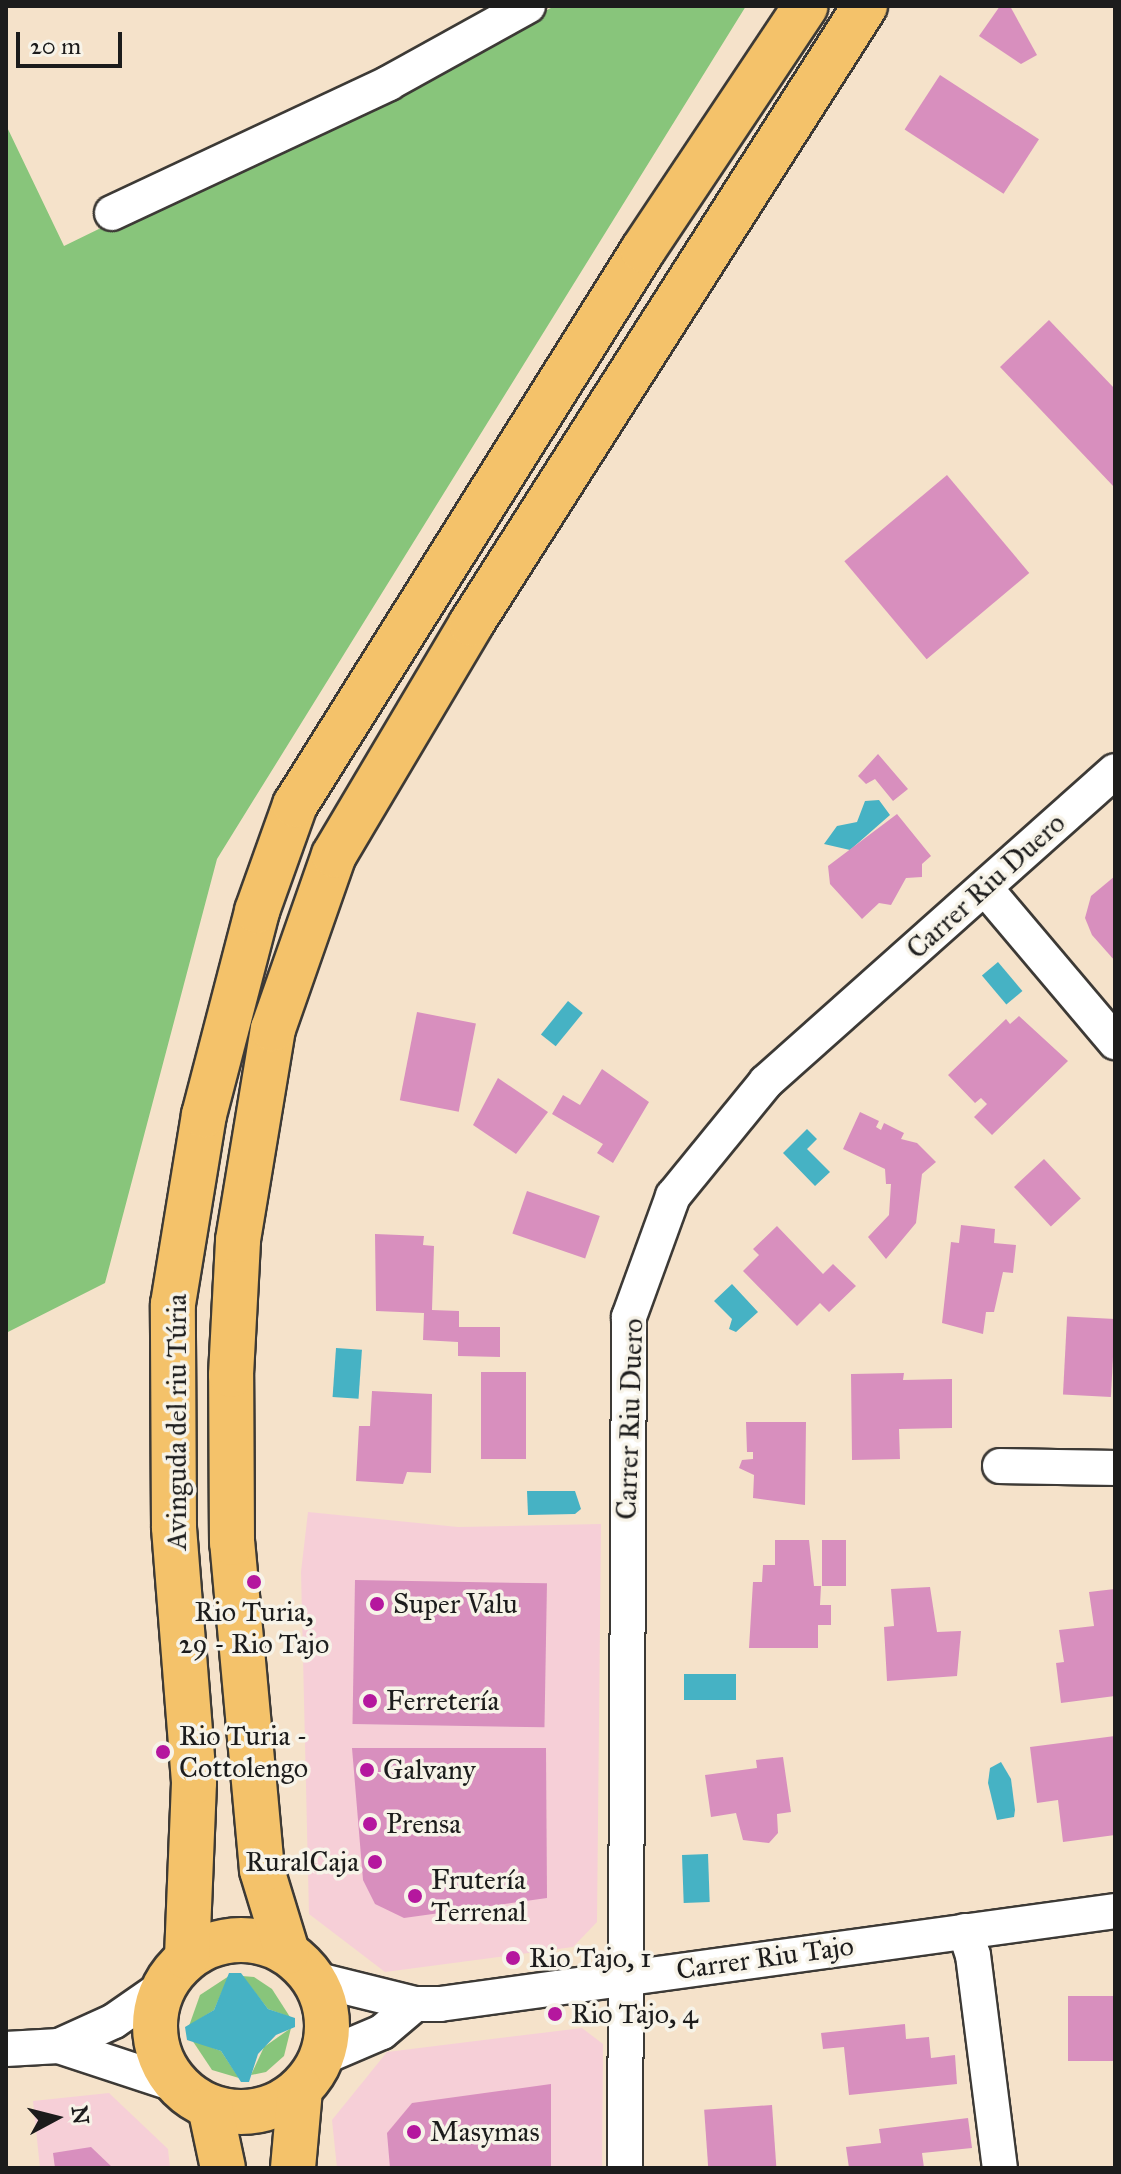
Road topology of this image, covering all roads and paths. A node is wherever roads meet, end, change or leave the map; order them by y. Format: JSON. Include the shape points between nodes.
{"nodes":[{"id":1,"x":528,"y":6,"type":"edge"},
{"id":2,"x":806,"y":6,"type":"edge"},
{"id":3,"x":865,"y":6,"type":"edge"},
{"id":4,"x":112,"y":213,"type":"dead end"},
{"id":5,"x":1115,"y":771,"type":"edge"},
{"id":6,"x":985,"y":888,"type":"junction"},
{"id":7,"x":1115,"y":1042,"type":"edge"},
{"id":8,"x":1000,"y":1466,"type":"dead end"},
{"id":9,"x":1115,"y":1468,"type":"edge"},
{"id":10,"x":1115,"y":1911,"type":"edge"},
{"id":11,"x":965,"y":1931,"type":"junction"},
{"id":12,"x":300,"y":1966,"type":"junction"},
{"id":13,"x":175,"y":1972,"type":"junction"},
{"id":14,"x":624,"y":1978,"type":"junction"},
{"id":15,"x":415,"y":2004,"type":"junction"},
{"id":16,"x":59,"y":2046,"type":"junction"},
{"id":17,"x":6,"y":2049,"type":"edge"},
{"id":18,"x":310,"y":2073,"type":"junction"},
{"id":19,"x":194,"y":2096,"type":"junction"},
{"id":20,"x":223,"y":2168,"type":"edge"},
{"id":21,"x":293,"y":2168,"type":"edge"},
{"id":22,"x":625,"y":2168,"type":"edge"},
{"id":23,"x":1000,"y":2168,"type":"edge"}],
"edges":[{"from":1,"to":4,"type":"street","via":[[389,83]]},
{"from":2,"to":13,"type":"main road","name":"Avinguda del riu Túria","via":[[643,250],[295,805],[257,911],[204,1115],[173,1304],[174,1527],[194,1782]]},
{"from":3,"to":12,"type":"main road","name":"Avinguda del riu Túria","via":[[471,624],[334,855],[273,1029],[238,1240],[231,1375],[232,1543],[262,1870]]},
{"from":5,"to":6,"type":"street","name":"Carrer Riu Duero"},
{"from":6,"to":7,"type":"street"},
{"from":6,"to":14,"type":"street","name":"Carrer Riu Duero","via":[[766,1082],[673,1196],[629,1317]]},
{"from":8,"to":9,"type":"street"},
{"from":10,"to":11,"type":"street","name":"Carrer Riu Tajo"},
{"from":11,"to":14,"type":"street","name":"Carrer Riu Tajo"},
{"from":11,"to":23,"type":"street","via":[[973,1955]]},
{"from":12,"to":13,"type":"main road","via":[[263,1941],[236,1939]]},
{"from":12,"to":15,"type":"street","name":"Carrer Riu Tajo"},
{"from":12,"to":18,"type":"main road","via":[[324,2004],[327,2031]]},
{"from":13,"to":16,"type":"street","via":[[114,2021]]},
{"from":13,"to":19,"type":"main road","via":[[155,2012],[155,2038]]},
{"from":14,"to":15,"type":"street","name":"Carrer Riu Tajo"},
{"from":14,"to":22,"type":"street","name":"Carrer Riu Duero"},
{"from":15,"to":18,"type":"street","via":[[382,2032]]},
{"from":16,"to":17,"type":"street"},
{"from":16,"to":19,"type":"street"},
{"from":18,"to":19,"type":"main road","via":[[257,2111]]},
{"from":18,"to":21,"type":"main road"},
{"from":19,"to":20,"type":"main road"}]}
